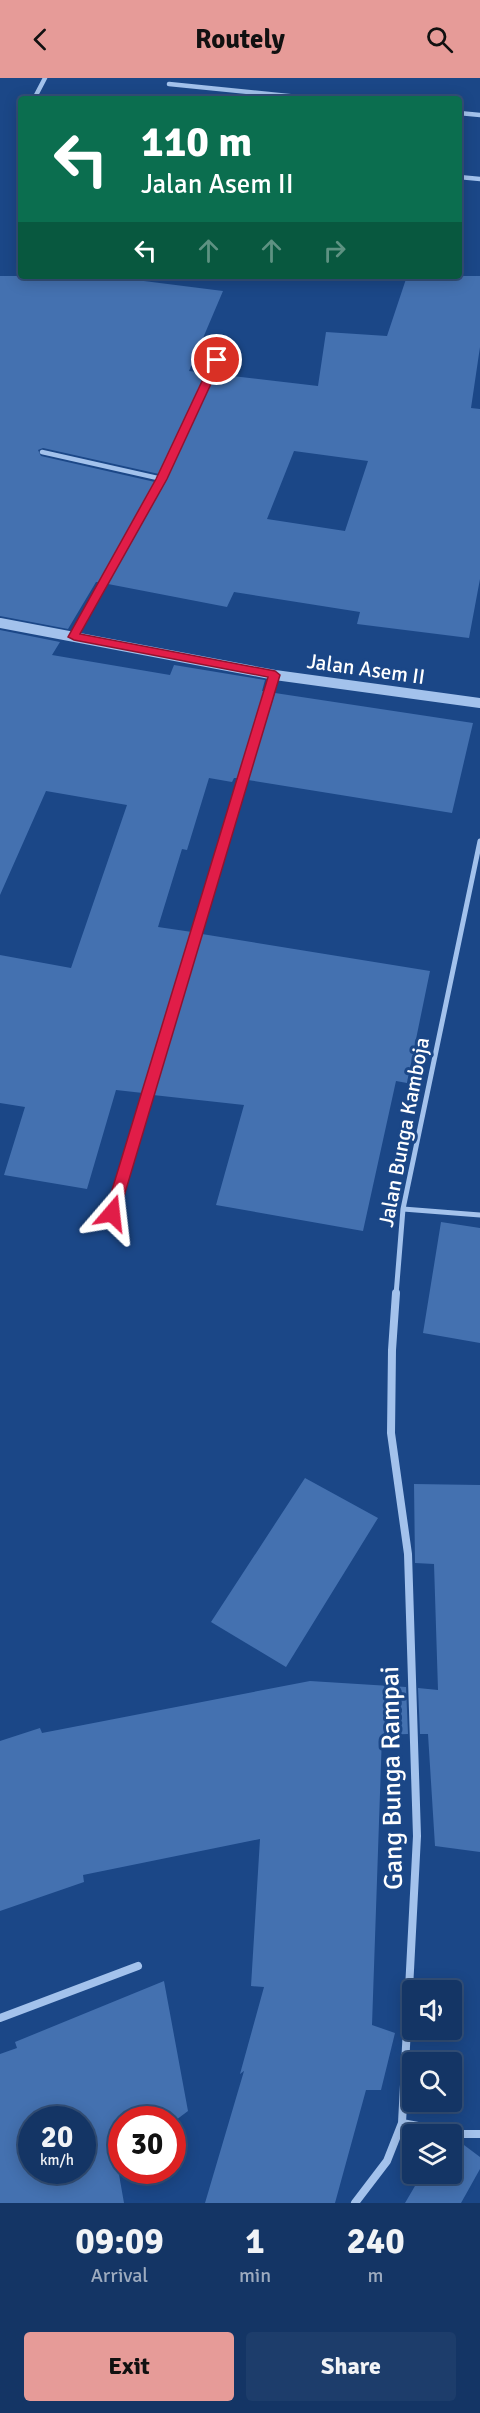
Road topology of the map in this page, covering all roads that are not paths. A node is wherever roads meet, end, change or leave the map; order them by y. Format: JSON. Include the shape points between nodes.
{"nodes":[{"id":1,"x":45,"y":78,"type":"edge"},
{"id":2,"x":170,"y":84,"type":"dead end"},
{"id":3,"x":36,"y":96,"type":"edge"},
{"id":4,"x":288,"y":96,"type":"edge"},
{"id":5,"x":462,"y":113,"type":"edge"},
{"id":6,"x":480,"y":116,"type":"edge"},
{"id":7,"x":462,"y":177,"type":"edge"},
{"id":8,"x":480,"y":179,"type":"edge"},
{"id":9,"x":226,"y":340,"type":"dead end"},
{"id":10,"x":42,"y":452,"type":"dead end"},
{"id":11,"x":162,"y":479,"type":"junction"},
{"id":12,"x":0,"y":623,"type":"edge"},
{"id":13,"x":74,"y":637,"type":"junction"},
{"id":14,"x":275,"y":675,"type":"junction"},
{"id":15,"x":480,"y":703,"type":"edge"},
{"id":16,"x":480,"y":841,"type":"edge"},
{"id":17,"x":403,"y":1209,"type":"junction"},
{"id":18,"x":112,"y":1213,"type":"dead end"},
{"id":19,"x":480,"y":1215,"type":"edge"},
{"id":20,"x":391,"y":1433,"type":"joint"},
{"id":21,"x":138,"y":1966,"type":"dead end"},
{"id":22,"x":0,"y":2018,"type":"edge"},
{"id":23,"x":402,"y":2123,"type":"junction"},
{"id":24,"x":480,"y":2134,"type":"edge"},
{"id":25,"x":355,"y":2203,"type":"edge"}],
"edges":[{"from":1,"to":3,"type":"street"},
{"from":2,"to":4,"type":"street"},
{"from":5,"to":6,"type":"street"},
{"from":7,"to":8,"type":"street"},
{"from":9,"to":11,"type":"street"},
{"from":10,"to":11,"type":"street"},
{"from":11,"to":13,"type":"street"},
{"from":12,"to":13,"type":"street","name":"Jalan Asem II"},
{"from":13,"to":14,"type":"street","name":"Jalan Asem II"},
{"from":14,"to":15,"type":"street","name":"Jalan Asem II"},
{"from":14,"to":18,"type":"street"},
{"from":16,"to":17,"type":"street","name":"Jalan Bunga Kamboja"},
{"from":17,"to":19,"type":"street"},
{"from":17,"to":20,"type":"street","name":"Jalan Bunga Kamboja","via":[[392,1350]]},
{"from":20,"to":23,"type":"street","name":"Gang Bunga Rampai","via":[[408,1554],[417,1836]]},
{"from":21,"to":22,"type":"street"},
{"from":23,"to":24,"type":"street"},
{"from":23,"to":25,"type":"street","name":"Gang Bunga Rampai","via":[[387,2161]]}]}
